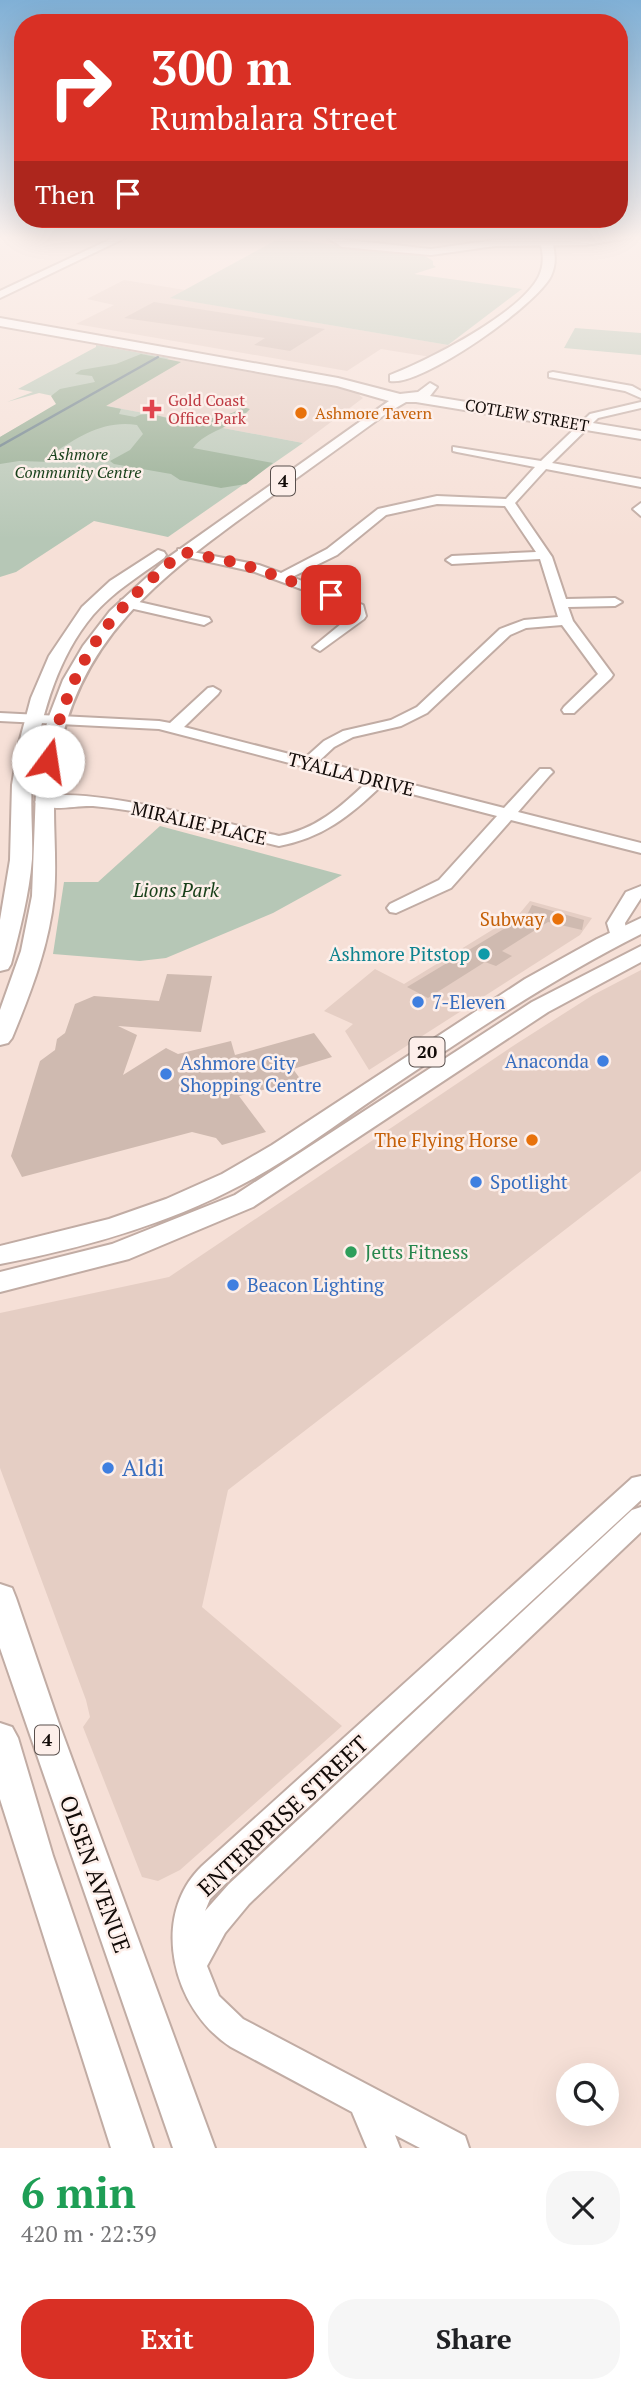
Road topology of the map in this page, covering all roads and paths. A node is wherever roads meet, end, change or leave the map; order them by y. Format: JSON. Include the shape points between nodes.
{"nodes":[{"id":1,"x":94,"y":338,"type":"edge"},
{"id":2,"x":133,"y":338,"type":"edge"},
{"id":3,"x":470,"y":338,"type":"edge"},
{"id":4,"x":485,"y":338,"type":"edge"},
{"id":5,"x":554,"y":375,"type":"dead end"},
{"id":6,"x":381,"y":385,"type":"junction"},
{"id":7,"x":429,"y":386,"type":"junction"},
{"id":8,"x":641,"y":395,"type":"edge"},
{"id":9,"x":408,"y":398,"type":"junction"},
{"id":10,"x":641,"y":405,"type":"edge"},
{"id":11,"x":589,"y":422,"type":"junction"},
{"id":12,"x":641,"y":428,"type":"edge"},
{"id":13,"x":641,"y":435,"type":"edge"},
{"id":14,"x":457,"y":449,"type":"dead end"},
{"id":15,"x":544,"y":465,"type":"junction"},
{"id":16,"x":641,"y":483,"type":"edge"},
{"id":17,"x":403,"y":493,"type":"dead end"},
{"id":18,"x":413,"y":503,"type":"junction"},
{"id":19,"x":509,"y":503,"type":"junction"},
{"id":20,"x":183,"y":552,"type":"junction"},
{"id":21,"x":544,"y":555,"type":"junction"},
{"id":22,"x":452,"y":560,"type":"dead end"},
{"id":23,"x":132,"y":574,"type":"junction"},
{"id":24,"x":281,"y":577,"type":"junction"},
{"id":25,"x":615,"y":602,"type":"dead end"},
{"id":26,"x":126,"y":603,"type":"junction"},
{"id":27,"x":560,"y":603,"type":"junction"},
{"id":28,"x":204,"y":621,"type":"dead end"},
{"id":29,"x":566,"y":621,"type":"junction"},
{"id":30,"x":320,"y":647,"type":"dead end"},
{"id":31,"x":213,"y":691,"type":"dead end"},
{"id":32,"x":569,"y":710,"type":"dead end"},
{"id":33,"x":0,"y":717,"type":"edge"},
{"id":34,"x":35,"y":718,"type":"junction"},
{"id":35,"x":58,"y":719,"type":"junction"},
{"id":36,"x":173,"y":729,"type":"junction"},
{"id":37,"x":308,"y":763,"type":"junction"},
{"id":38,"x":545,"y":772,"type":"dead end"},
{"id":39,"x":377,"y":781,"type":"junction"},
{"id":40,"x":43,"y":802,"type":"junction"},
{"id":41,"x":507,"y":814,"type":"junction"},
{"id":42,"x":641,"y":848,"type":"edge"},
{"id":43,"x":641,"y":891,"type":"edge"},
{"id":44,"x":396,"y":908,"type":"dead end"},
{"id":45,"x":641,"y":925,"type":"edge"},
{"id":46,"x":618,"y":936,"type":"junction"},
{"id":47,"x":641,"y":953,"type":"edge"},
{"id":48,"x":0,"y":963,"type":"edge"},
{"id":49,"x":28,"y":965,"type":"junction"},
{"id":50,"x":0,"y":971,"type":"edge"},
{"id":51,"x":0,"y":1038,"type":"edge"},
{"id":52,"x":230,"y":1190,"type":"junction"},
{"id":53,"x":0,"y":1255,"type":"edge"},
{"id":54,"x":92,"y":1261,"type":"junction"},
{"id":55,"x":0,"y":1282,"type":"edge"},
{"id":56,"x":0,"y":1300,"type":"edge"},
{"id":57,"x":641,"y":1485,"type":"edge"},
{"id":58,"x":641,"y":1517,"type":"edge"},
{"id":59,"x":0,"y":1598,"type":"edge"},
{"id":60,"x":0,"y":1738,"type":"edge"},
{"id":61,"x":192,"y":1964,"type":"junction"},
{"id":62,"x":363,"y":2100,"type":"junction"},
{"id":63,"x":132,"y":2148,"type":"edge"},
{"id":64,"x":194,"y":2148,"type":"edge"},
{"id":65,"x":384,"y":2148,"type":"edge"},
{"id":66,"x":453,"y":2148,"type":"edge"}],
"edges":[{"from":1,"to":6,"type":"main road"},
{"from":2,"to":6,"type":"main road"},
{"from":3,"to":6,"type":"main road","number":"4","via":[[443,357]]},
{"from":4,"to":7,"type":"main road","number":"4","via":[[439,370]]},
{"from":5,"to":8,"type":"street","via":[[628,388]]},
{"from":6,"to":7,"type":"main road","name":"COTLEW STREET","via":[[415,379]]},
{"from":6,"to":9,"type":"main road","name":"COTLEW STREET"},
{"from":6,"to":23,"type":"main road","number":"4","via":[[374,402],[361,412]]},
{"from":7,"to":9,"type":"main road","number":"4","via":[[429,391]]},
{"from":7,"to":11,"type":"main road","name":"COTLEW STREET"},
{"from":9,"to":11,"type":"main road","name":"COTLEW STREET"},
{"from":9,"to":20,"type":"main road","number":"4","via":[[382,410]]},
{"from":10,"to":11,"type":"street"},
{"from":11,"to":12,"type":"main road","name":"COTLEW STREET"},
{"from":11,"to":13,"type":"main road","name":"COTLEW STREET"},
{"from":11,"to":15,"type":"street"},
{"from":14,"to":15,"type":"street"},
{"from":15,"to":16,"type":"street"},
{"from":15,"to":19,"type":"street"},
{"from":17,"to":18,"type":"street"},
{"from":18,"to":19,"type":"street","via":[[458,499]]},
{"from":18,"to":24,"type":"street","via":[[382,512],[332,552]]},
{"from":19,"to":21,"type":"street"},
{"from":20,"to":23,"type":"main road"},
{"from":20,"to":24,"type":"street"},
{"from":20,"to":26,"type":"main road","number":"4"},
{"from":21,"to":22,"type":"street"},
{"from":21,"to":27,"type":"street"},
{"from":23,"to":34,"type":"main road","number":"4","via":[[75,627]]},
{"from":24,"to":30,"type":"street","via":[[356,605],[359,616]]},
{"from":25,"to":27,"type":"street"},
{"from":26,"to":28,"type":"street"},
{"from":26,"to":35,"type":"main road","number":"4","via":[[82,661]]},
{"from":27,"to":29,"type":"street"},
{"from":29,"to":32,"type":"street","via":[[606,675]]},
{"from":29,"to":37,"type":"street","via":[[524,624],[505,632],[422,710],[396,723],[348,733]]},
{"from":31,"to":36,"type":"street"},
{"from":33,"to":34,"type":"street","name":"TYALLA DRIVE"},
{"from":34,"to":35,"type":"street","name":"TYALLA DRIVE"},
{"from":34,"to":48,"type":"main road","number":"4","via":[[22,782],[18,888]]},
{"from":35,"to":36,"type":"street","name":"TYALLA DRIVE"},
{"from":35,"to":40,"type":"main road","number":"4"},
{"from":36,"to":37,"type":"street","name":"TYALLA DRIVE"},
{"from":37,"to":39,"type":"street","name":"TYALLA DRIVE"},
{"from":38,"to":41,"type":"street"},
{"from":39,"to":40,"type":"street","name":"MIRALIE PLACE","via":[[341,815],[300,839],[279,841],[138,808],[92,801]]},
{"from":39,"to":41,"type":"street","name":"TYALLA DRIVE"},
{"from":40,"to":49,"type":"main road","number":"4","via":[[43,896]]},
{"from":41,"to":42,"type":"street","name":"TYALLA DRIVE"},
{"from":41,"to":44,"type":"street","via":[[445,884]]},
{"from":43,"to":46,"type":"street","via":[[632,896],[616,923]]},
{"from":45,"to":46,"type":"main road","number":"20"},
{"from":46,"to":52,"type":"main road","number":"20","via":[[450,1037],[268,1159]]},
{"from":47,"to":52,"type":"main road","number":"20","via":[[540,1007]]},
{"from":48,"to":49,"type":"main road"},
{"from":49,"to":50,"type":"main road"},
{"from":49,"to":51,"type":"main road","number":"4"},
{"from":52,"to":53,"type":"main road","number":"20","via":[[116,1227]]},
{"from":52,"to":54,"type":"main road","number":"20","via":[[149,1242]]},
{"from":54,"to":55,"type":"main road","number":"20"},
{"from":54,"to":56,"type":"main road"},
{"from":57,"to":61,"type":"street","name":"ENTERPRISE STREET","via":[[209,1879],[190,1911]]},
{"from":58,"to":61,"type":"street","name":"ENTERPRISE STREET","via":[[239,1894],[214,1923]]},
{"from":59,"to":64,"type":"main road","name":"OLSEN AVENUE","number":"4"},
{"from":60,"to":63,"type":"main road","number":"4"},
{"from":61,"to":62,"type":"street","via":[[201,1996],[224,2024]]},
{"from":62,"to":65,"type":"street"},
{"from":62,"to":66,"type":"street"}]}
